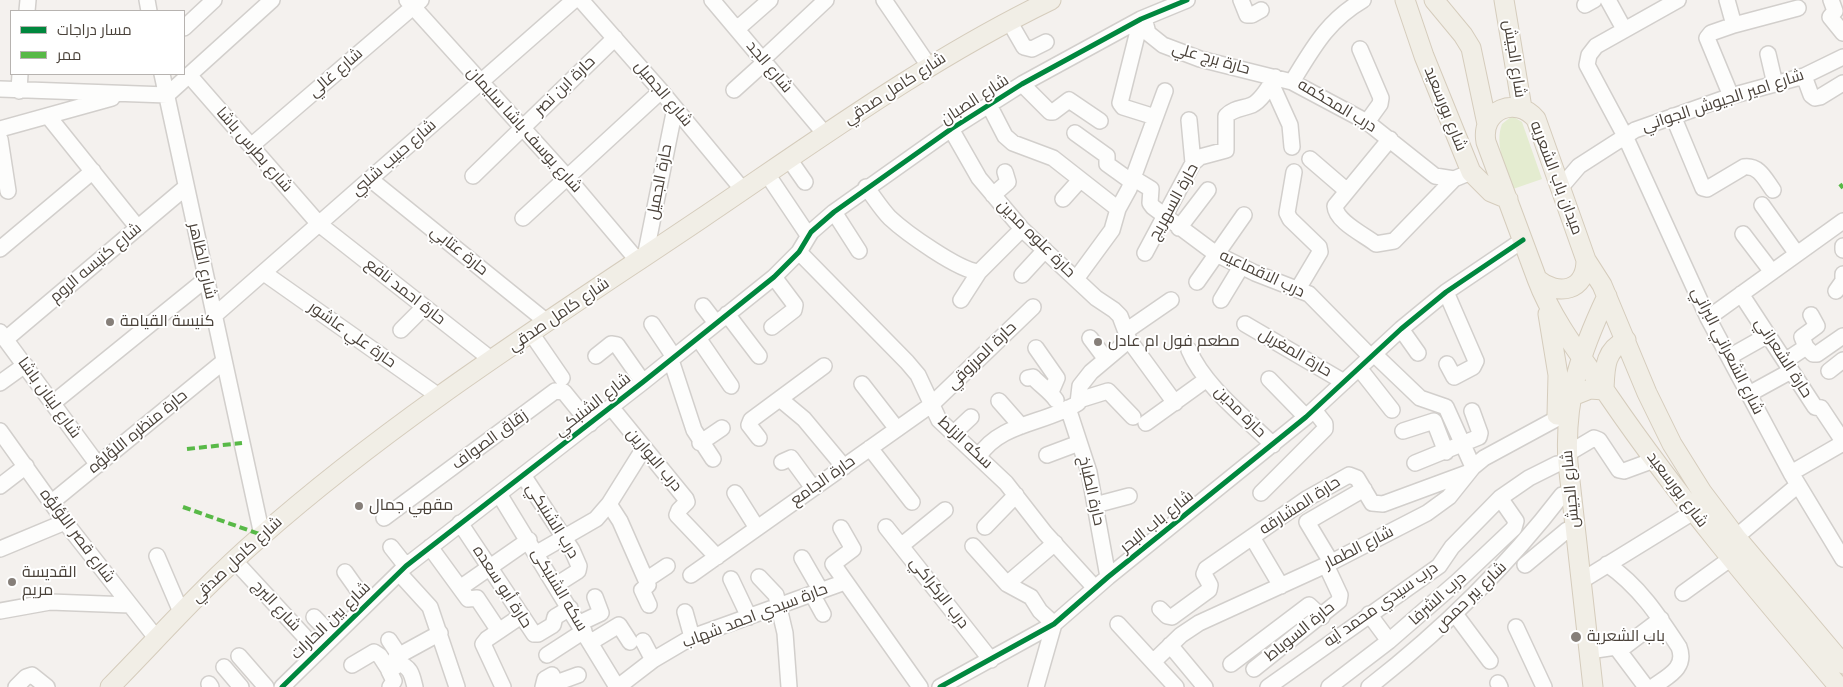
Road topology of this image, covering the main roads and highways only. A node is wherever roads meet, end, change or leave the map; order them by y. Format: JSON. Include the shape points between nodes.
{"nodes":[{"id":1,"x":1051,"y":0,"type":"edge"},
{"id":2,"x":1405,"y":0,"type":"edge"},
{"id":3,"x":1434,"y":0,"type":"edge"},
{"id":4,"x":1507,"y":3,"type":"edge"},
{"id":5,"x":1522,"y":108,"type":"junction"},
{"id":6,"x":1487,"y":124,"type":"junction"},
{"id":7,"x":1508,"y":200,"type":"junction"},
{"id":8,"x":1586,"y":260,"type":"junction"},
{"id":9,"x":1537,"y":279,"type":"junction"},
{"id":10,"x":1607,"y":296,"type":"junction"},
{"id":11,"x":1544,"y":298,"type":"junction"},
{"id":12,"x":1626,"y":340,"type":"junction"},
{"id":13,"x":1581,"y":355,"type":"junction"},
{"id":14,"x":1604,"y":390,"type":"junction"},
{"id":15,"x":1570,"y":397,"type":"junction"},
{"id":16,"x":1562,"y":459,"type":"junction"},
{"id":17,"x":1840,"y":654,"type":"edge"},
{"id":18,"x":110,"y":687,"type":"edge"},
{"id":19,"x":1585,"y":687,"type":"edge"},
{"id":20,"x":1593,"y":687,"type":"edge"},
{"id":21,"x":1839,"y":687,"type":"edge"}],
"edges":[{"from":1,"to":18,"type":"main road","name":"شارع كامل صدقي","via":[[929,66],[440,397],[262,535],[181,612]]},
{"from":2,"to":7,"type":"main road","name":"شارع بورسعيد","via":[[1471,172],[1491,192]]},
{"from":3,"to":6,"type":"main road","name":"شارع بورسعيد","via":[[1471,48]]},
{"from":4,"to":5,"type":"main road","name":"شارع الجيش"},
{"from":5,"to":6,"type":"main road","name":"ميدان باب الشعريه","via":[[1504,108]]},
{"from":5,"to":8,"type":"main road","name":"ميدان باب الشعريه","via":[[1536,119]]},
{"from":6,"to":7,"type":"main road","via":[[1486,142]]},
{"from":7,"to":9,"type":"main road"},
{"from":8,"to":9,"type":"main road","via":[[1582,277],[1569,288],[1551,289]]},
{"from":8,"to":10,"type":"main road","name":"شارع بورسعيد"},
{"from":9,"to":11,"type":"main road","name":"شارع بورسعيد"},
{"from":10,"to":12,"type":"main road","name":"شارع بورسعيد"},
{"from":10,"to":13,"type":"main road","name":"شارع الجيش"},
{"from":11,"to":13,"type":"main road","name":"شارع بورسعيد"},
{"from":11,"to":16,"type":"main road","name":"شارع الجيش","via":[[1557,361],[1556,419]]},
{"from":12,"to":14,"type":"main road","via":[[1614,348],[1607,359]]},
{"from":12,"to":17,"type":"main road","name":"شارع بورسعيد","via":[[1672,444],[1702,492],[1736,538]]},
{"from":13,"to":14,"type":"main road","name":"شارع بورسعيد"},
{"from":13,"to":15,"type":"main road","name":"شارع الجيش"},
{"from":14,"to":15,"type":"main road","via":[[1590,389]]},
{"from":14,"to":21,"type":"main road","name":"شارع بورسعيد","via":[[1730,559]]},
{"from":15,"to":16,"type":"main road","name":"شارع الجيش"},
{"from":16,"to":19,"type":"main road","name":"شارع الجيش","via":[[1562,496]]},
{"from":16,"to":20,"type":"main road","name":"شارع الجيش"}]}
